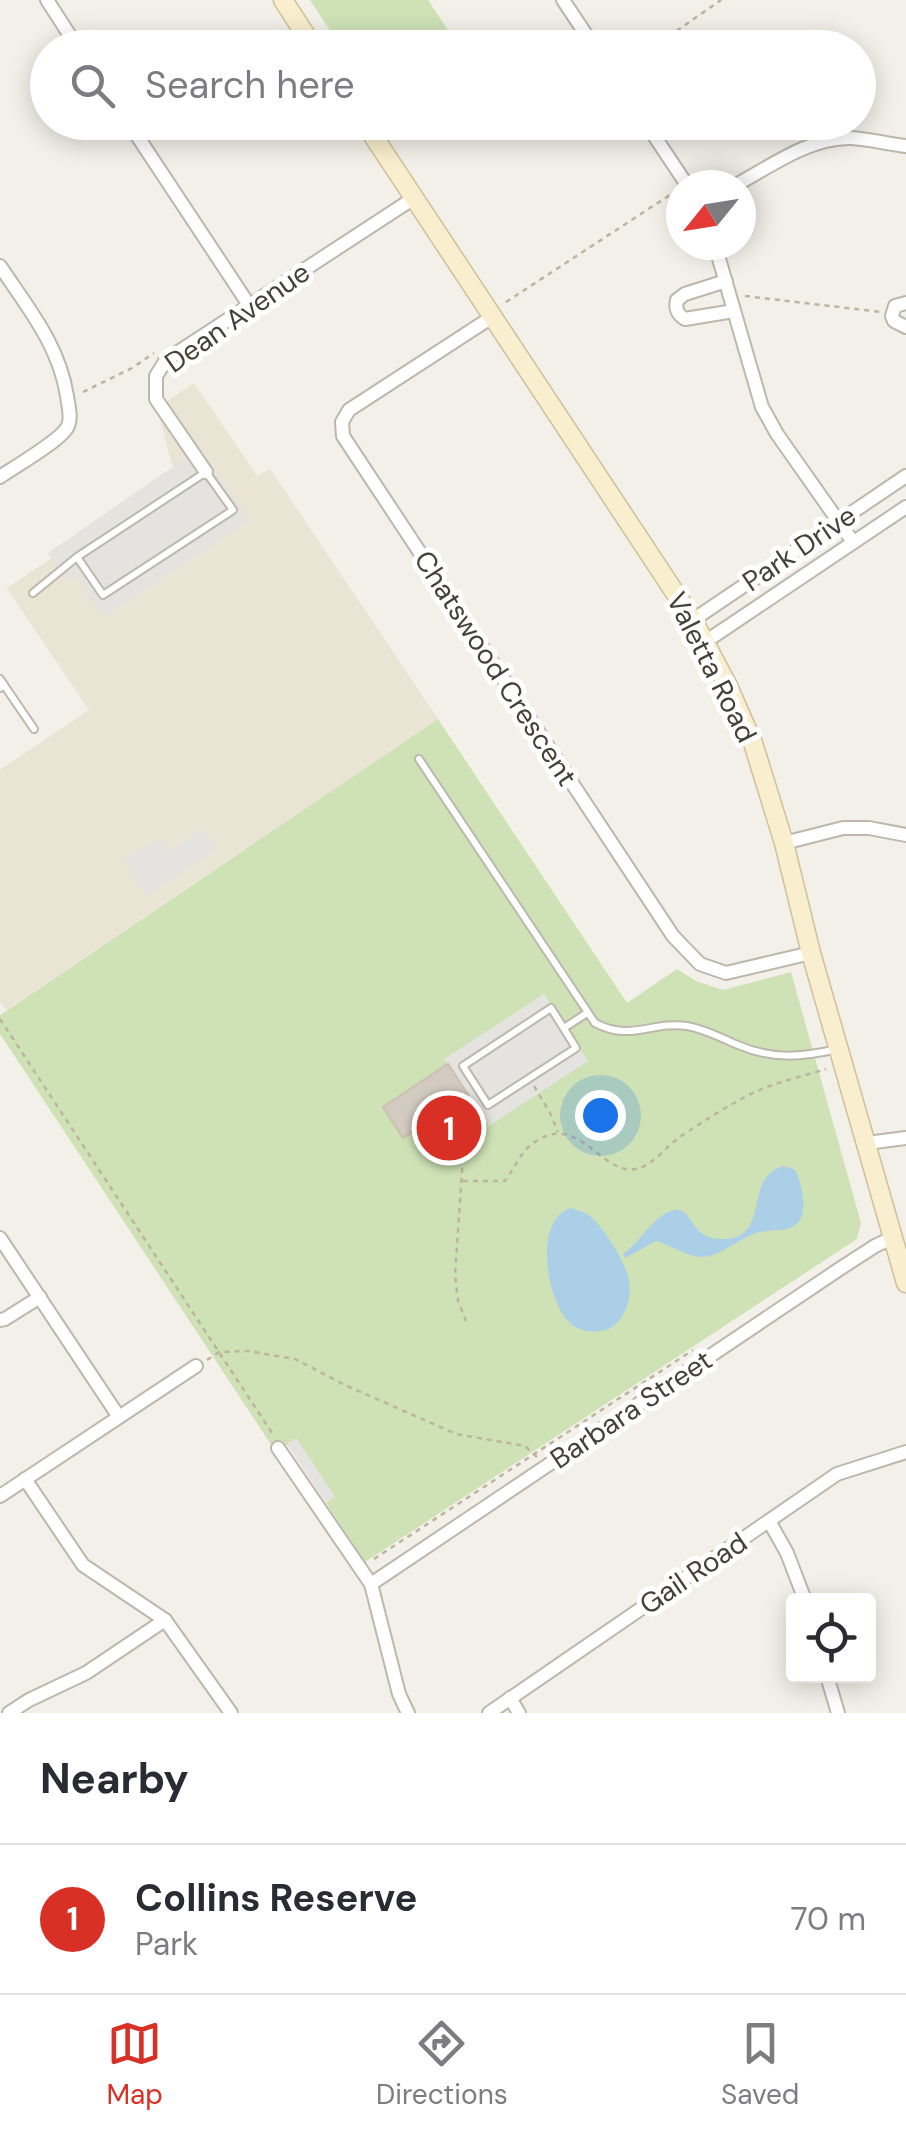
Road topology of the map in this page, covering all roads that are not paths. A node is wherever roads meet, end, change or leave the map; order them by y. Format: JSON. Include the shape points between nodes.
{"nodes":[{"id":1,"x":47,"y":0,"type":"edge"},
{"id":2,"x":283,"y":0,"type":"edge"},
{"id":3,"x":564,"y":0,"type":"edge"},
{"id":4,"x":66,"y":30,"type":"edge"},
{"id":5,"x":302,"y":30,"type":"edge"},
{"id":6,"x":583,"y":30,"type":"edge"},
{"id":7,"x":140,"y":140,"type":"edge"},
{"id":8,"x":376,"y":140,"type":"edge"},
{"id":9,"x":656,"y":140,"type":"edge"},
{"id":10,"x":829,"y":140,"type":"edge"},
{"id":11,"x":866,"y":140,"type":"edge"},
{"id":12,"x":906,"y":146,"type":"edge"},
{"id":13,"x":674,"y":170,"type":"edge"},
{"id":14,"x":756,"y":174,"type":"edge"},
{"id":15,"x":414,"y":198,"type":"junction"},
{"id":16,"x":720,"y":260,"type":"edge"},
{"id":17,"x":0,"y":266,"type":"edge"},
{"id":18,"x":727,"y":288,"type":"junction"},
{"id":19,"x":906,"y":303,"type":"edge"},
{"id":20,"x":249,"y":306,"type":"junction"},
{"id":21,"x":734,"y":311,"type":"junction"},
{"id":22,"x":492,"y":317,"type":"junction"},
{"id":23,"x":906,"y":328,"type":"edge"},
{"id":24,"x":206,"y":472,"type":"junction"},
{"id":25,"x":906,"y":476,"type":"edge"},
{"id":26,"x":0,"y":477,"type":"edge"},
{"id":27,"x":906,"y":507,"type":"edge"},
{"id":28,"x":838,"y":522,"type":"junction"},
{"id":29,"x":853,"y":542,"type":"junction"},
{"id":30,"x":78,"y":556,"type":"junction"},
{"id":31,"x":33,"y":593,"type":"dead end"},
{"id":32,"x":693,"y":620,"type":"junction"},
{"id":33,"x":705,"y":642,"type":"junction"},
{"id":34,"x":2,"y":684,"type":"edge"},
{"id":35,"x":34,"y":729,"type":"dead end"},
{"id":36,"x":419,"y":759,"type":"dead end"},
{"id":37,"x":906,"y":835,"type":"edge"},
{"id":38,"x":784,"y":842,"type":"junction"},
{"id":39,"x":811,"y":952,"type":"junction"},
{"id":40,"x":587,"y":1013,"type":"junction"},
{"id":41,"x":564,"y":1028,"type":"junction"},
{"id":42,"x":840,"y":1048,"type":"junction"},
{"id":43,"x":906,"y":1138,"type":"edge"},
{"id":44,"x":866,"y":1143,"type":"junction"},
{"id":45,"x":894,"y":1237,"type":"junction"},
{"id":46,"x":0,"y":1238,"type":"edge"},
{"id":47,"x":906,"y":1283,"type":"edge"},
{"id":48,"x":40,"y":1297,"type":"junction"},
{"id":49,"x":0,"y":1320,"type":"edge"},
{"id":50,"x":196,"y":1366,"type":"dead end"},
{"id":51,"x":118,"y":1417,"type":"junction"},
{"id":52,"x":278,"y":1448,"type":"road end"},
{"id":53,"x":906,"y":1452,"type":"edge"},
{"id":54,"x":25,"y":1479,"type":"junction"},
{"id":55,"x":0,"y":1496,"type":"edge"},
{"id":56,"x":769,"y":1521,"type":"junction"},
{"id":57,"x":371,"y":1584,"type":"junction"},
{"id":58,"x":802,"y":1593,"type":"edge"},
{"id":59,"x":165,"y":1620,"type":"junction"},
{"id":60,"x":829,"y":1683,"type":"edge"},
{"id":61,"x":510,"y":1698,"type":"junction"},
{"id":62,"x":29,"y":1700,"type":"junction"},
{"id":63,"x":8,"y":1713,"type":"edge"},
{"id":64,"x":37,"y":1713,"type":"edge"},
{"id":65,"x":231,"y":1713,"type":"edge"},
{"id":66,"x":408,"y":1713,"type":"edge"},
{"id":67,"x":489,"y":1713,"type":"edge"},
{"id":68,"x":519,"y":1713,"type":"edge"},
{"id":69,"x":838,"y":1713,"type":"edge"}],
"edges":[{"from":1,"to":4,"type":"street"},
{"from":2,"to":5,"type":"street"},
{"from":3,"to":6,"type":"street"},
{"from":7,"to":20,"type":"street"},
{"from":8,"to":15,"type":"street","name":"Valetta Road"},
{"from":9,"to":13,"type":"street"},
{"from":10,"to":14,"type":"street"},
{"from":11,"to":12,"type":"street"},
{"from":15,"to":20,"type":"street","name":"Dean Avenue"},
{"from":15,"to":22,"type":"street","name":"Valetta Road"},
{"from":16,"to":18,"type":"street"},
{"from":17,"to":26,"type":"street","via":[[58,357],[70,414],[59,438]]},
{"from":18,"to":21,"type":"street"},
{"from":18,"to":21,"type":"street","via":[[684,294],[678,314],[685,319]]},
{"from":19,"to":23,"type":"street","via":[[892,314]]},
{"from":20,"to":24,"type":"street","name":"Dean Avenue","via":[[166,360],[156,376],[156,399]]},
{"from":21,"to":28,"type":"street","via":[[762,407]]},
{"from":22,"to":32,"type":"street","name":"Valetta Road"},
{"from":22,"to":39,"type":"street","name":"Chatswood Crescent","via":[[349,410],[343,436],[673,936],[700,964],[726,974]]},
{"from":24,"to":30,"type":"lane"},
{"from":24,"to":30,"type":"lane","via":[[232,510],[103,595]]},
{"from":25,"to":28,"type":"street","name":"Park Drive"},
{"from":27,"to":29,"type":"street","name":"Park Drive"},
{"from":28,"to":29,"type":"street"},
{"from":28,"to":32,"type":"street","name":"Park Drive"},
{"from":29,"to":33,"type":"street","name":"Park Drive"},
{"from":30,"to":31,"type":"lane"},
{"from":32,"to":33,"type":"street","name":"Valetta Road"},
{"from":33,"to":38,"type":"street","name":"Valetta Road","via":[[753,744]]},
{"from":34,"to":35,"type":"lane"},
{"from":36,"to":40,"type":"lane"},
{"from":37,"to":38,"type":"street","via":[[843,828]]},
{"from":38,"to":39,"type":"street","name":"Valetta Road"},
{"from":39,"to":42,"type":"street","name":"Valetta Road"},
{"from":40,"to":41,"type":"lane"},
{"from":40,"to":42,"type":"lane","via":[[610,1031],[686,1026],[782,1057]]},
{"from":41,"to":41,"type":"lane","via":[[551,1008],[463,1066],[488,1106],[576,1048]]},
{"from":42,"to":44,"type":"street","name":"Valetta Road"},
{"from":43,"to":44,"type":"street"},
{"from":44,"to":45,"type":"street","name":"Valetta Road"},
{"from":45,"to":47,"type":"street","name":"Valetta Road"},
{"from":45,"to":57,"type":"street","name":"Barbara Street"},
{"from":46,"to":48,"type":"street"},
{"from":48,"to":49,"type":"street"},
{"from":48,"to":51,"type":"street"},
{"from":50,"to":51,"type":"street"},
{"from":51,"to":54,"type":"street"},
{"from":52,"to":57,"type":"street"},
{"from":53,"to":56,"type":"street","name":"Gail Road","via":[[837,1474]]},
{"from":54,"to":55,"type":"street"},
{"from":54,"to":59,"type":"street","via":[[84,1565]]},
{"from":56,"to":58,"type":"street"},
{"from":56,"to":61,"type":"street","name":"Gail Road"},
{"from":57,"to":66,"type":"street"},
{"from":59,"to":62,"type":"street","via":[[86,1673]]},
{"from":59,"to":65,"type":"street"},
{"from":60,"to":69,"type":"street"},
{"from":61,"to":67,"type":"street","name":"Gail Road"},
{"from":61,"to":68,"type":"street"},
{"from":62,"to":63,"type":"street"},
{"from":62,"to":64,"type":"street"}]}
